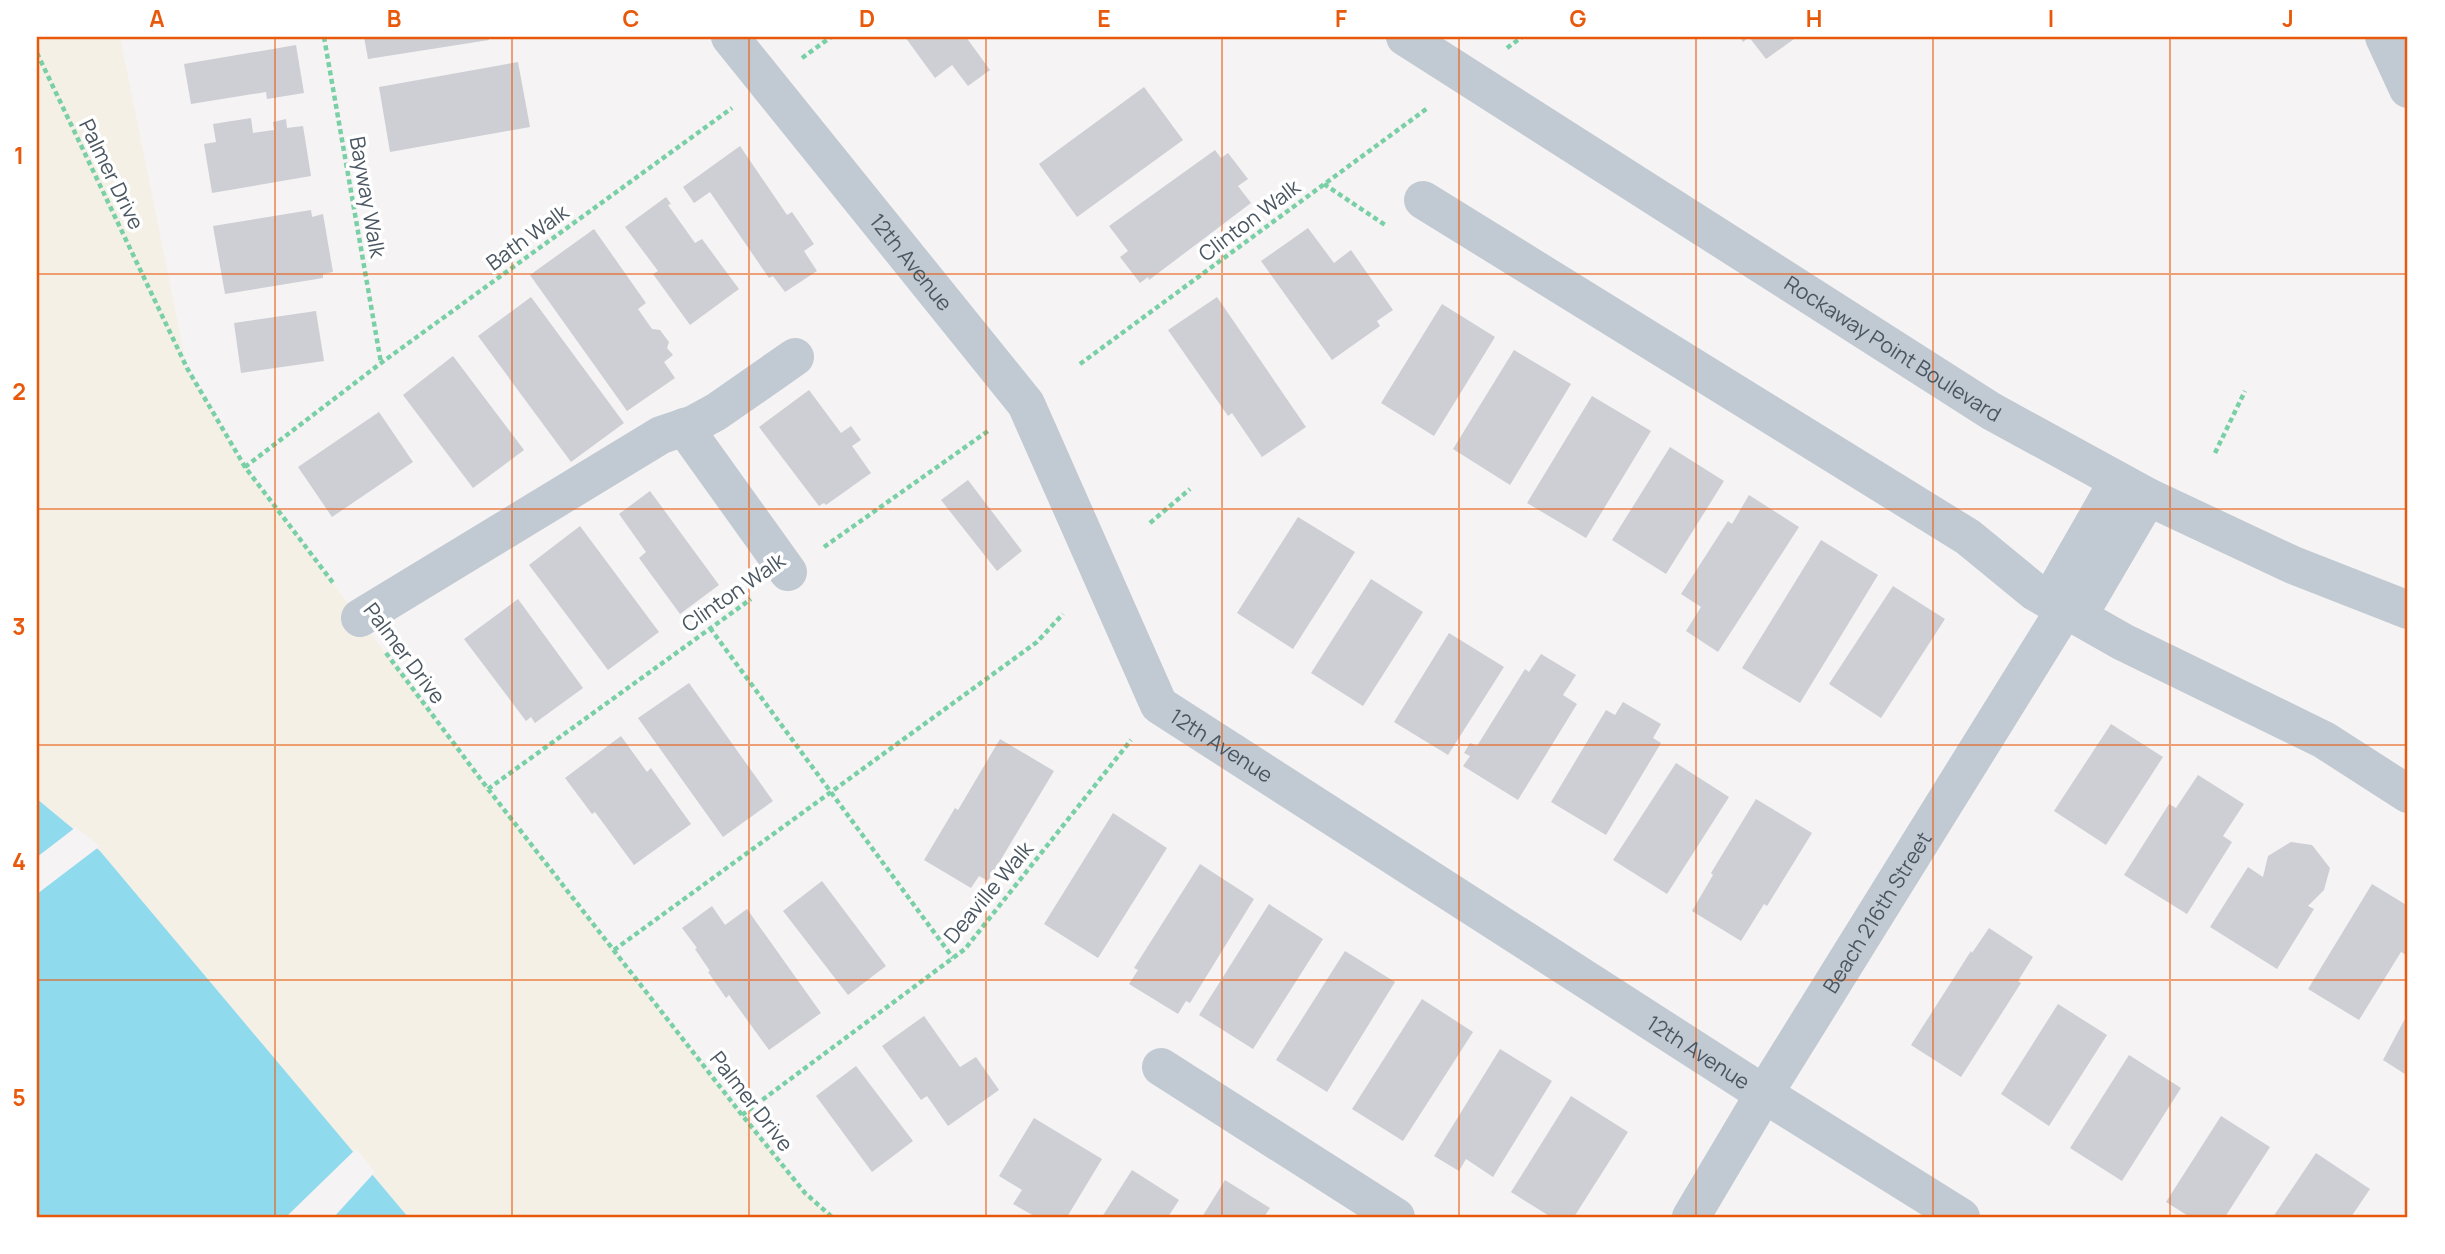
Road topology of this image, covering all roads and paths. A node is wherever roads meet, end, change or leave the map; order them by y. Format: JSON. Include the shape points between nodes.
{"nodes":[{"id":1,"x":324,"y":37,"type":"edge"},
{"id":2,"x":730,"y":37,"type":"edge"},
{"id":3,"x":831,"y":37,"type":"edge"},
{"id":4,"x":1405,"y":37,"type":"edge"},
{"id":5,"x":1522,"y":37,"type":"edge"},
{"id":6,"x":2384,"y":37,"type":"edge"},
{"id":7,"x":1503,"y":50,"type":"dead end"},
{"id":8,"x":37,"y":53,"type":"edge"},
{"id":9,"x":768,"y":83,"type":"junction"},
{"id":10,"x":2408,"y":89,"type":"edge"},
{"id":11,"x":1437,"y":101,"type":"dead end"},
{"id":12,"x":1423,"y":200,"type":"dead end"},
{"id":13,"x":794,"y":357,"type":"dead end"},
{"id":14,"x":381,"y":363,"type":"junction"},
{"id":15,"x":1080,"y":364,"type":"dead end"},
{"id":16,"x":2245,"y":391,"type":"dead end"},
{"id":17,"x":999,"y":423,"type":"dead end"},
{"id":18,"x":684,"y":428,"type":"junction"},
{"id":19,"x":2215,"y":453,"type":"dead end"},
{"id":20,"x":246,"y":467,"type":"junction"},
{"id":21,"x":1190,"y":489,"type":"dead end"},
{"id":22,"x":2133,"y":489,"type":"junction"},
{"id":23,"x":1150,"y":523,"type":"dead end"},
{"id":24,"x":788,"y":572,"type":"junction"},
{"id":25,"x":2065,"y":609,"type":"junction"},
{"id":26,"x":2408,"y":610,"type":"edge"},
{"id":27,"x":1063,"y":614,"type":"dead end"},
{"id":28,"x":360,"y":618,"type":"junction"},
{"id":29,"x":710,"y":628,"type":"junction"},
{"id":30,"x":1159,"y":705,"type":"junction"},
{"id":31,"x":488,"y":789,"type":"junction"},
{"id":32,"x":831,"y":793,"type":"junction"},
{"id":33,"x":2408,"y":794,"type":"edge"},
{"id":34,"x":614,"y":950,"type":"junction"},
{"id":35,"x":953,"y":958,"type":"junction"},
{"id":36,"x":1161,"y":1067,"type":"dead end"},
{"id":37,"x":1764,"y":1094,"type":"junction"},
{"id":38,"x":742,"y":1115,"type":"junction"},
{"id":39,"x":832,"y":1217,"type":"edge"},
{"id":40,"x":1396,"y":1217,"type":"edge"},
{"id":41,"x":1691,"y":1217,"type":"edge"},
{"id":42,"x":1961,"y":1217,"type":"edge"}],
"edges":[{"from":1,"to":14,"type":"path","name":"Bayway Walk"},
{"from":2,"to":9,"type":"street","name":"12th Avenue"},
{"from":3,"to":9,"type":"path","name":"Bath Walk"},
{"from":4,"to":22,"type":"street","name":"Rockaway Point Boulevard","via":[[1991,411]]},
{"from":5,"to":7,"type":"path"},
{"from":6,"to":10,"type":"street"},
{"from":8,"to":20,"type":"path","name":"Palmer Drive","via":[[187,368]]},
{"from":9,"to":14,"type":"path","name":"Bath Walk"},
{"from":9,"to":30,"type":"street","name":"12th Avenue","via":[[1026,404]]},
{"from":11,"to":15,"type":"path","name":"Clinton Walk"},
{"from":12,"to":25,"type":"street","via":[[1968,537],[2035,592]]},
{"from":13,"to":18,"type":"street","via":[[716,412]]},
{"from":14,"to":20,"type":"path","name":"Bath Walk"},
{"from":16,"to":19,"type":"path"},
{"from":17,"to":24,"type":"path","name":"Clinton Walk"},
{"from":18,"to":24,"type":"street"},
{"from":18,"to":28,"type":"street","via":[[661,435],[593,474]]},
{"from":20,"to":28,"type":"path","name":"Palmer Drive"},
{"from":21,"to":23,"type":"path"},
{"from":22,"to":25,"type":"street","via":[[2058,586]]},
{"from":22,"to":26,"type":"street","name":"Rockaway Point Boulevard","via":[[2293,565]]},
{"from":24,"to":29,"type":"path","name":"Clinton Walk"},
{"from":25,"to":33,"type":"street","via":[[2323,740]]},
{"from":25,"to":37,"type":"street","name":"Beach 216th Street"},
{"from":27,"to":32,"type":"path","via":[[1037,642]]},
{"from":28,"to":31,"type":"path","name":"Palmer Drive"},
{"from":29,"to":31,"type":"path","name":"Clinton Walk"},
{"from":29,"to":32,"type":"path"},
{"from":30,"to":35,"type":"path","name":"Deaville Walk","via":[[965,949]]},
{"from":30,"to":37,"type":"street","name":"12th Avenue"},
{"from":31,"to":34,"type":"path","name":"Palmer Drive"},
{"from":32,"to":34,"type":"path"},
{"from":32,"to":35,"type":"path"},
{"from":34,"to":38,"type":"path","name":"Palmer Drive"},
{"from":35,"to":38,"type":"path","name":"Deaville Walk"},
{"from":36,"to":40,"type":"street"},
{"from":37,"to":41,"type":"street","name":"Beach 216th Street"},
{"from":37,"to":42,"type":"street","name":"12th Avenue"},
{"from":38,"to":39,"type":"path","name":"Palmer Drive","via":[[805,1193]]}]}
